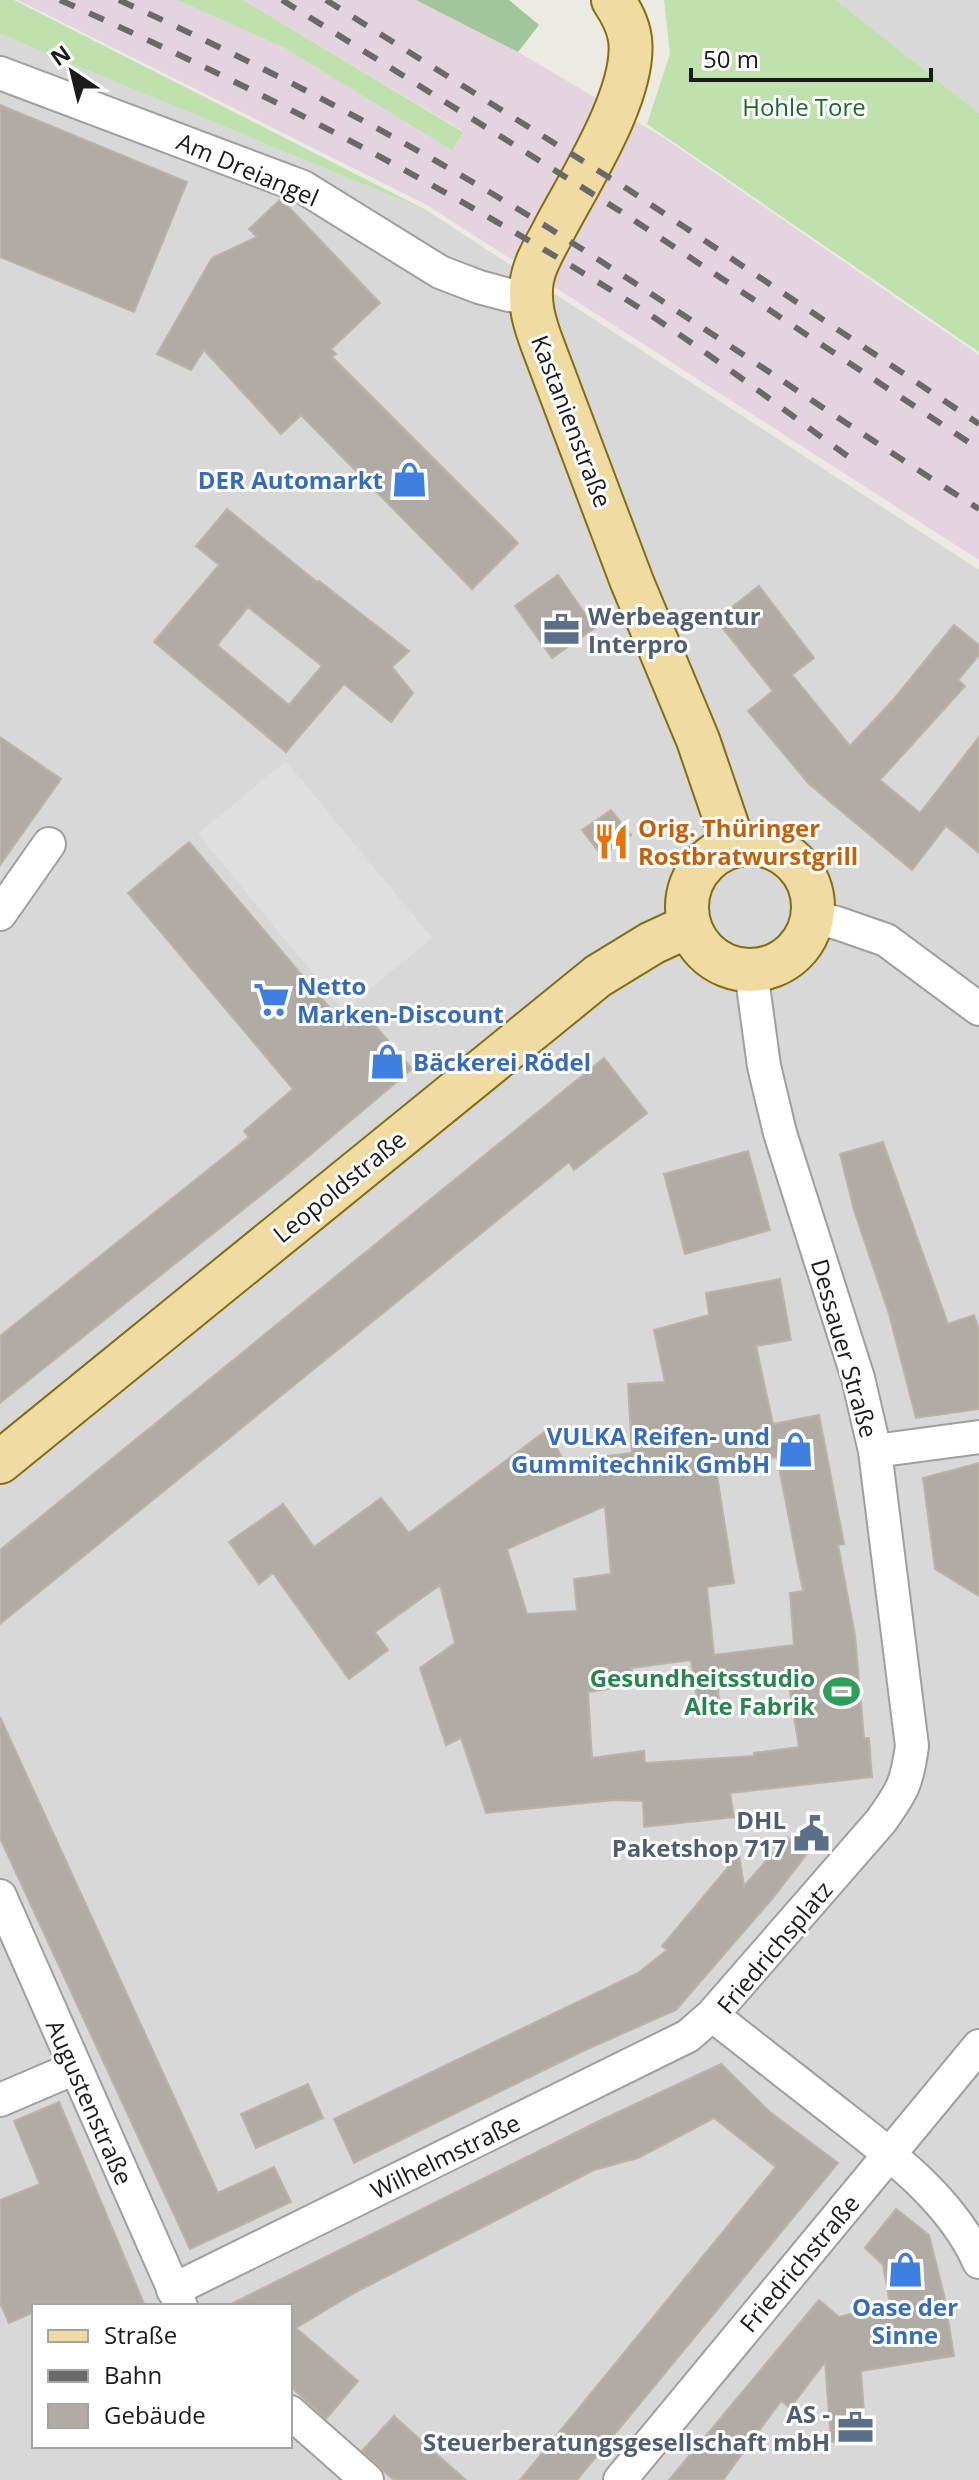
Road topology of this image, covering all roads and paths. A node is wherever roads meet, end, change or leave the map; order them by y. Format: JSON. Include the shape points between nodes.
{"nodes":[{"id":1,"x":613,"y":0,"type":"edge"},
{"id":2,"x":0,"y":73,"type":"edge"},
{"id":3,"x":531,"y":297,"type":"junction"},
{"id":4,"x":49,"y":844,"type":"dead end"},
{"id":5,"x":734,"y":845,"type":"junction"},
{"id":6,"x":0,"y":914,"type":"edge"},
{"id":7,"x":813,"y":917,"type":"junction"},
{"id":8,"x":689,"y":926,"type":"junction"},
{"id":9,"x":751,"y":971,"type":"junction"},
{"id":10,"x":979,"y":1009,"type":"edge"},
{"id":11,"x":979,"y":1437,"type":"edge"},
{"id":12,"x":875,"y":1451,"type":"junction"},
{"id":13,"x":0,"y":1462,"type":"edge"},
{"id":14,"x":908,"y":1779,"type":"joint"},
{"id":15,"x":0,"y":1896,"type":"edge"},
{"id":16,"x":712,"y":2015,"type":"junction"},
{"id":17,"x":979,"y":2046,"type":"edge"},
{"id":18,"x":75,"y":2068,"type":"junction"},
{"id":19,"x":0,"y":2100,"type":"edge"},
{"id":20,"x":889,"y":2154,"type":"junction"},
{"id":21,"x":979,"y":2262,"type":"edge"},
{"id":22,"x":177,"y":2298,"type":"edge"},
{"id":23,"x":292,"y":2414,"type":"edge"},
{"id":24,"x":367,"y":2480,"type":"edge"},
{"id":25,"x":620,"y":2480,"type":"edge"}],
"edges":[{"from":1,"to":3,"type":"main road","name":"Kastanienstraße","via":[[630,38],[624,90],[537,263]]},
{"from":2,"to":3,"type":"street","name":"Am Dreiangel","via":[[303,187],[440,272],[479,287]]},
{"from":3,"to":5,"type":"main road","name":"Kastanienstraße","via":[[543,346]]},
{"from":4,"to":6,"type":"street"},
{"from":5,"to":7,"type":"main road","via":[[775,849],[798,865],[811,889]]},
{"from":5,"to":8,"type":"main road","via":[[708,859],[691,883]]},
{"from":7,"to":9,"type":"main road","via":[[804,940],[787,959]]},
{"from":7,"to":10,"type":"street","via":[[886,940]]},
{"from":8,"to":9,"type":"main road","via":[[713,959]]},
{"from":8,"to":13,"type":"main road","name":"Leopoldstraße","via":[[628,957],[576,993]]},
{"from":9,"to":12,"type":"street","name":"Dessauer Straße","via":[[780,1133],[858,1378]]},
{"from":11,"to":12,"type":"street"},
{"from":12,"to":14,"type":"street","name":"Dessauer Straße","via":[[909,1711]]},
{"from":14,"to":16,"type":"street","name":"Friedrichsplatz","via":[[881,1821]]},
{"from":15,"to":18,"type":"street","name":"Augustenstraße"},
{"from":16,"to":20,"type":"street","name":"Friedrichsplatz"},
{"from":16,"to":22,"type":"street","name":"Wilhelmstraße","via":[[688,2036]]},
{"from":17,"to":20,"type":"street","name":"Friedrichstraße"},
{"from":18,"to":19,"type":"street"},
{"from":18,"to":22,"type":"street","name":"Augustenstraße"},
{"from":20,"to":21,"type":"street","via":[[940,2203]]},
{"from":20,"to":25,"type":"street","name":"Friedrichstraße"},
{"from":23,"to":24,"type":"street"}]}
